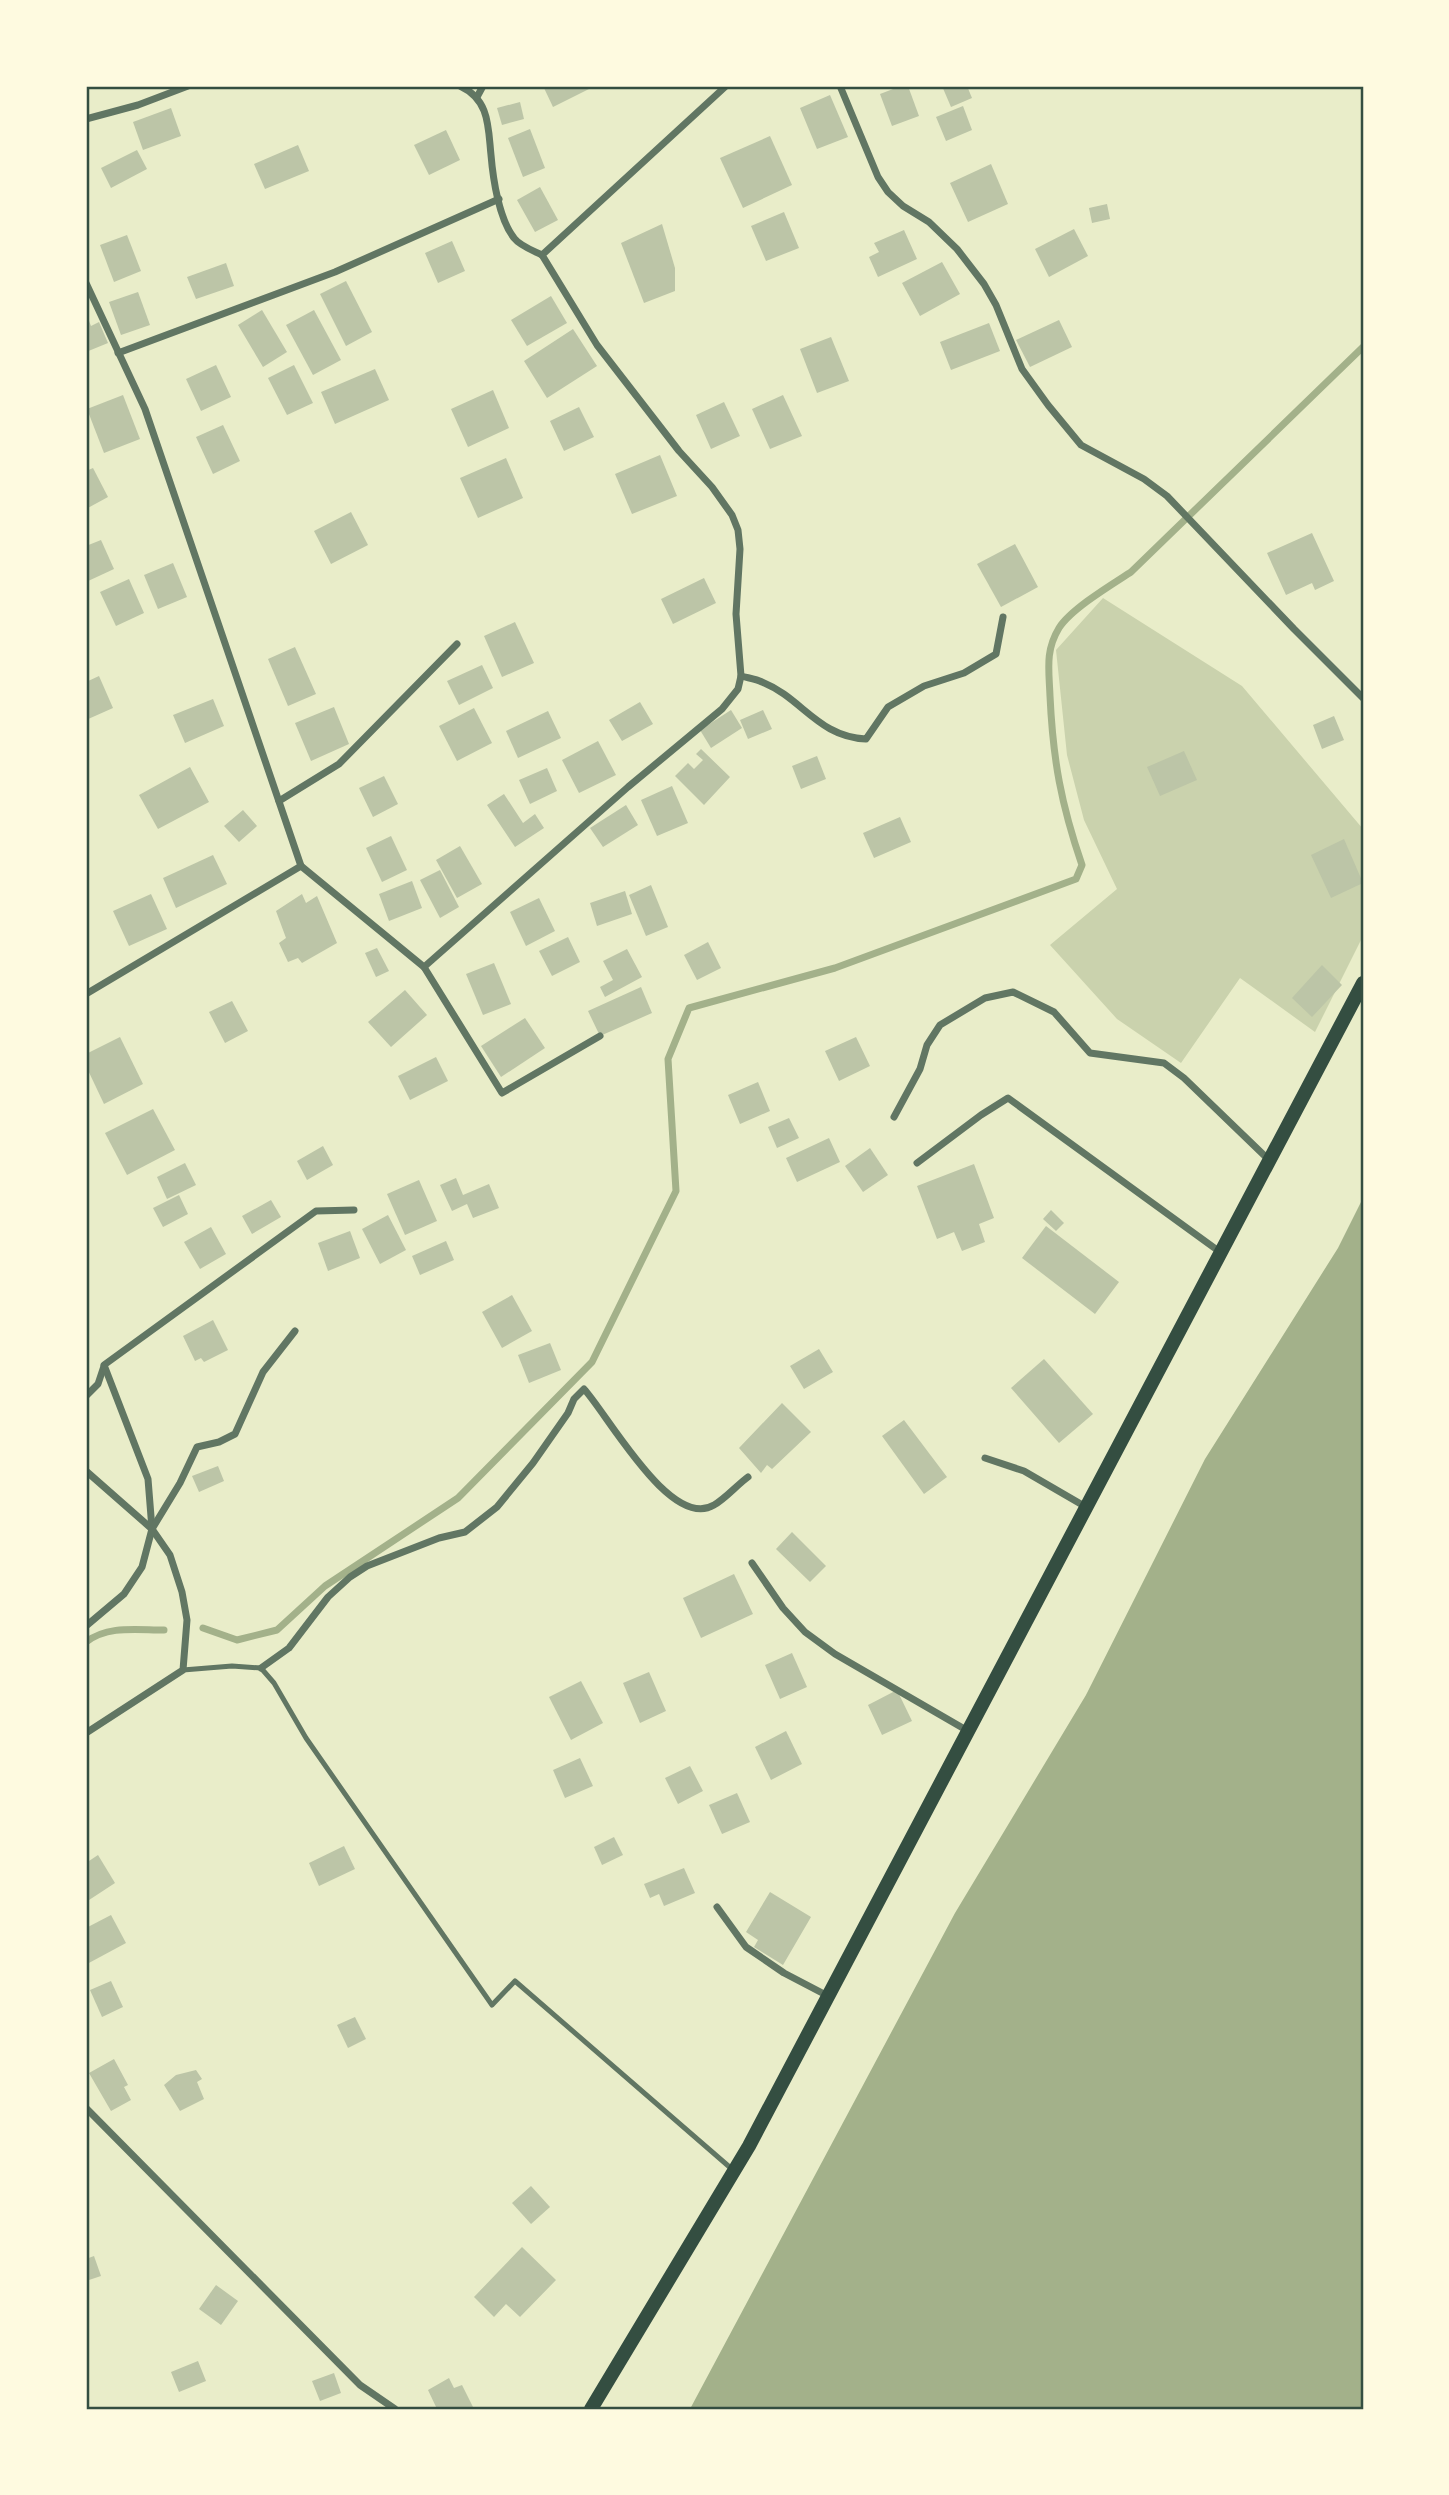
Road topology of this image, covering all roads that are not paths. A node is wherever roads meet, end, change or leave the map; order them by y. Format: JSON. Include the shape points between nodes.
{"nodes":[{"id":1,"x":188,"y":86,"type":"edge"},
{"id":2,"x":460,"y":86,"type":"edge"},
{"id":3,"x":483,"y":86,"type":"edge"},
{"id":4,"x":726,"y":86,"type":"edge"},
{"id":5,"x":840,"y":86,"type":"edge"},
{"id":6,"x":477,"y":97,"type":"junction"},
{"id":7,"x":86,"y":119,"type":"edge"},
{"id":8,"x":499,"y":199,"type":"junction"},
{"id":9,"x":542,"y":255,"type":"junction"},
{"id":10,"x":86,"y":284,"type":"edge"},
{"id":11,"x":118,"y":353,"type":"junction"},
{"id":12,"x":1003,"y":617,"type":"dead end"},
{"id":13,"x":457,"y":644,"type":"dead end"},
{"id":14,"x":741,"y":676,"type":"junction"},
{"id":15,"x":1363,"y":698,"type":"edge"},
{"id":16,"x":279,"y":801,"type":"junction"},
{"id":17,"x":300,"y":866,"type":"junction"},
{"id":18,"x":424,"y":967,"type":"junction"},
{"id":19,"x":1363,"y":983,"type":"edge"},
{"id":20,"x":86,"y":994,"type":"edge"},
{"id":21,"x":600,"y":1037,"type":"dead end"},
{"id":22,"x":894,"y":1116,"type":"dead end"},
{"id":23,"x":1269,"y":1161,"type":"junction"},
{"id":24,"x":917,"y":1163,"type":"dead end"},
{"id":25,"x":354,"y":1210,"type":"dead end"},
{"id":26,"x":1221,"y":1253,"type":"junction"},
{"id":27,"x":295,"y":1331,"type":"dead end"},
{"id":28,"x":104,"y":1365,"type":"junction"},
{"id":29,"x":86,"y":1396,"type":"edge"},
{"id":30,"x":985,"y":1458,"type":"dead end"},
{"id":31,"x":86,"y":1471,"type":"edge"},
{"id":32,"x":748,"y":1477,"type":"dead end"},
{"id":33,"x":1086,"y":1507,"type":"junction"},
{"id":34,"x":152,"y":1529,"type":"junction"},
{"id":35,"x":752,"y":1563,"type":"dead end"},
{"id":36,"x":86,"y":1626,"type":"edge"},
{"id":37,"x":261,"y":1668,"type":"junction"},
{"id":38,"x":183,"y":1670,"type":"junction"},
{"id":39,"x":968,"y":1731,"type":"junction"},
{"id":40,"x":86,"y":1732,"type":"edge"},
{"id":41,"x":717,"y":1907,"type":"dead end"},
{"id":42,"x":828,"y":1996,"type":"junction"},
{"id":43,"x":86,"y":2108,"type":"edge"},
{"id":44,"x":735,"y":2171,"type":"junction"},
{"id":45,"x":395,"y":2409,"type":"edge"},
{"id":46,"x":592,"y":2409,"type":"edge"}],
"edges":[{"from":1,"to":7,"type":"street"},
{"from":2,"to":6,"type":"street"},
{"from":3,"to":6,"type":"street"},
{"from":4,"to":9,"type":"street"},
{"from":5,"to":15,"type":"street","via":[[888,192],[929,222],[984,284],[1022,369],[1081,445],[1167,496]]},
{"from":6,"to":8,"type":"street","via":[[490,131]]},
{"from":8,"to":9,"type":"street","via":[[515,240]]},
{"from":8,"to":11,"type":"street","via":[[335,272]]},
{"from":9,"to":14,"type":"street","via":[[597,345],[733,515],[740,549],[736,614]]},
{"from":10,"to":11,"type":"street"},
{"from":11,"to":16,"type":"street","via":[[145,409]]},
{"from":12,"to":14,"type":"street","via":[[996,653],[964,673],[924,686],[888,707],[866,739],[848,738],[828,729],[764,682]]},
{"from":13,"to":16,"type":"street","via":[[339,764]]},
{"from":14,"to":18,"type":"street","via":[[738,689],[722,709]]},
{"from":16,"to":17,"type":"street"},
{"from":17,"to":18,"type":"street"},
{"from":17,"to":20,"type":"street"},
{"from":18,"to":21,"type":"street","via":[[502,1093]]},
{"from":19,"to":23,"type":"main road"},
{"from":22,"to":23,"type":"street","via":[[940,1025],[985,998],[1013,992],[1054,1012],[1090,1053],[1164,1063]]},
{"from":23,"to":26,"type":"main road"},
{"from":24,"to":26,"type":"street","via":[[1008,1098]]},
{"from":25,"to":28,"type":"street","via":[[316,1211]]},
{"from":26,"to":33,"type":"main road"},
{"from":27,"to":34,"type":"street","via":[[263,1372],[235,1434],[197,1447]]},
{"from":28,"to":29,"type":"street","via":[[98,1384]]},
{"from":28,"to":34,"type":"street","via":[[148,1479]]},
{"from":30,"to":33,"type":"street","via":[[1024,1471]]},
{"from":31,"to":34,"type":"street"},
{"from":32,"to":37,"type":"street","via":[[713,1506],[695,1509],[674,1498],[651,1478],[584,1390],[496,1507],[465,1532],[367,1566],[350,1577],[328,1597],[289,1648]]},
{"from":33,"to":39,"type":"main road"},
{"from":34,"to":36,"type":"street","via":[[142,1567],[124,1594]]},
{"from":34,"to":38,"type":"street","via":[[170,1555],[182,1592],[187,1620]]},
{"from":35,"to":39,"type":"street","via":[[805,1632]]},
{"from":37,"to":38,"type":"lane"},
{"from":37,"to":44,"type":"lane","via":[[492,2005],[515,1981]]},
{"from":38,"to":40,"type":"street"},
{"from":39,"to":42,"type":"main road"},
{"from":41,"to":42,"type":"street","via":[[746,1947]]},
{"from":42,"to":44,"type":"main road"},
{"from":43,"to":45,"type":"street","via":[[360,2385]]},
{"from":44,"to":46,"type":"main road"}]}
